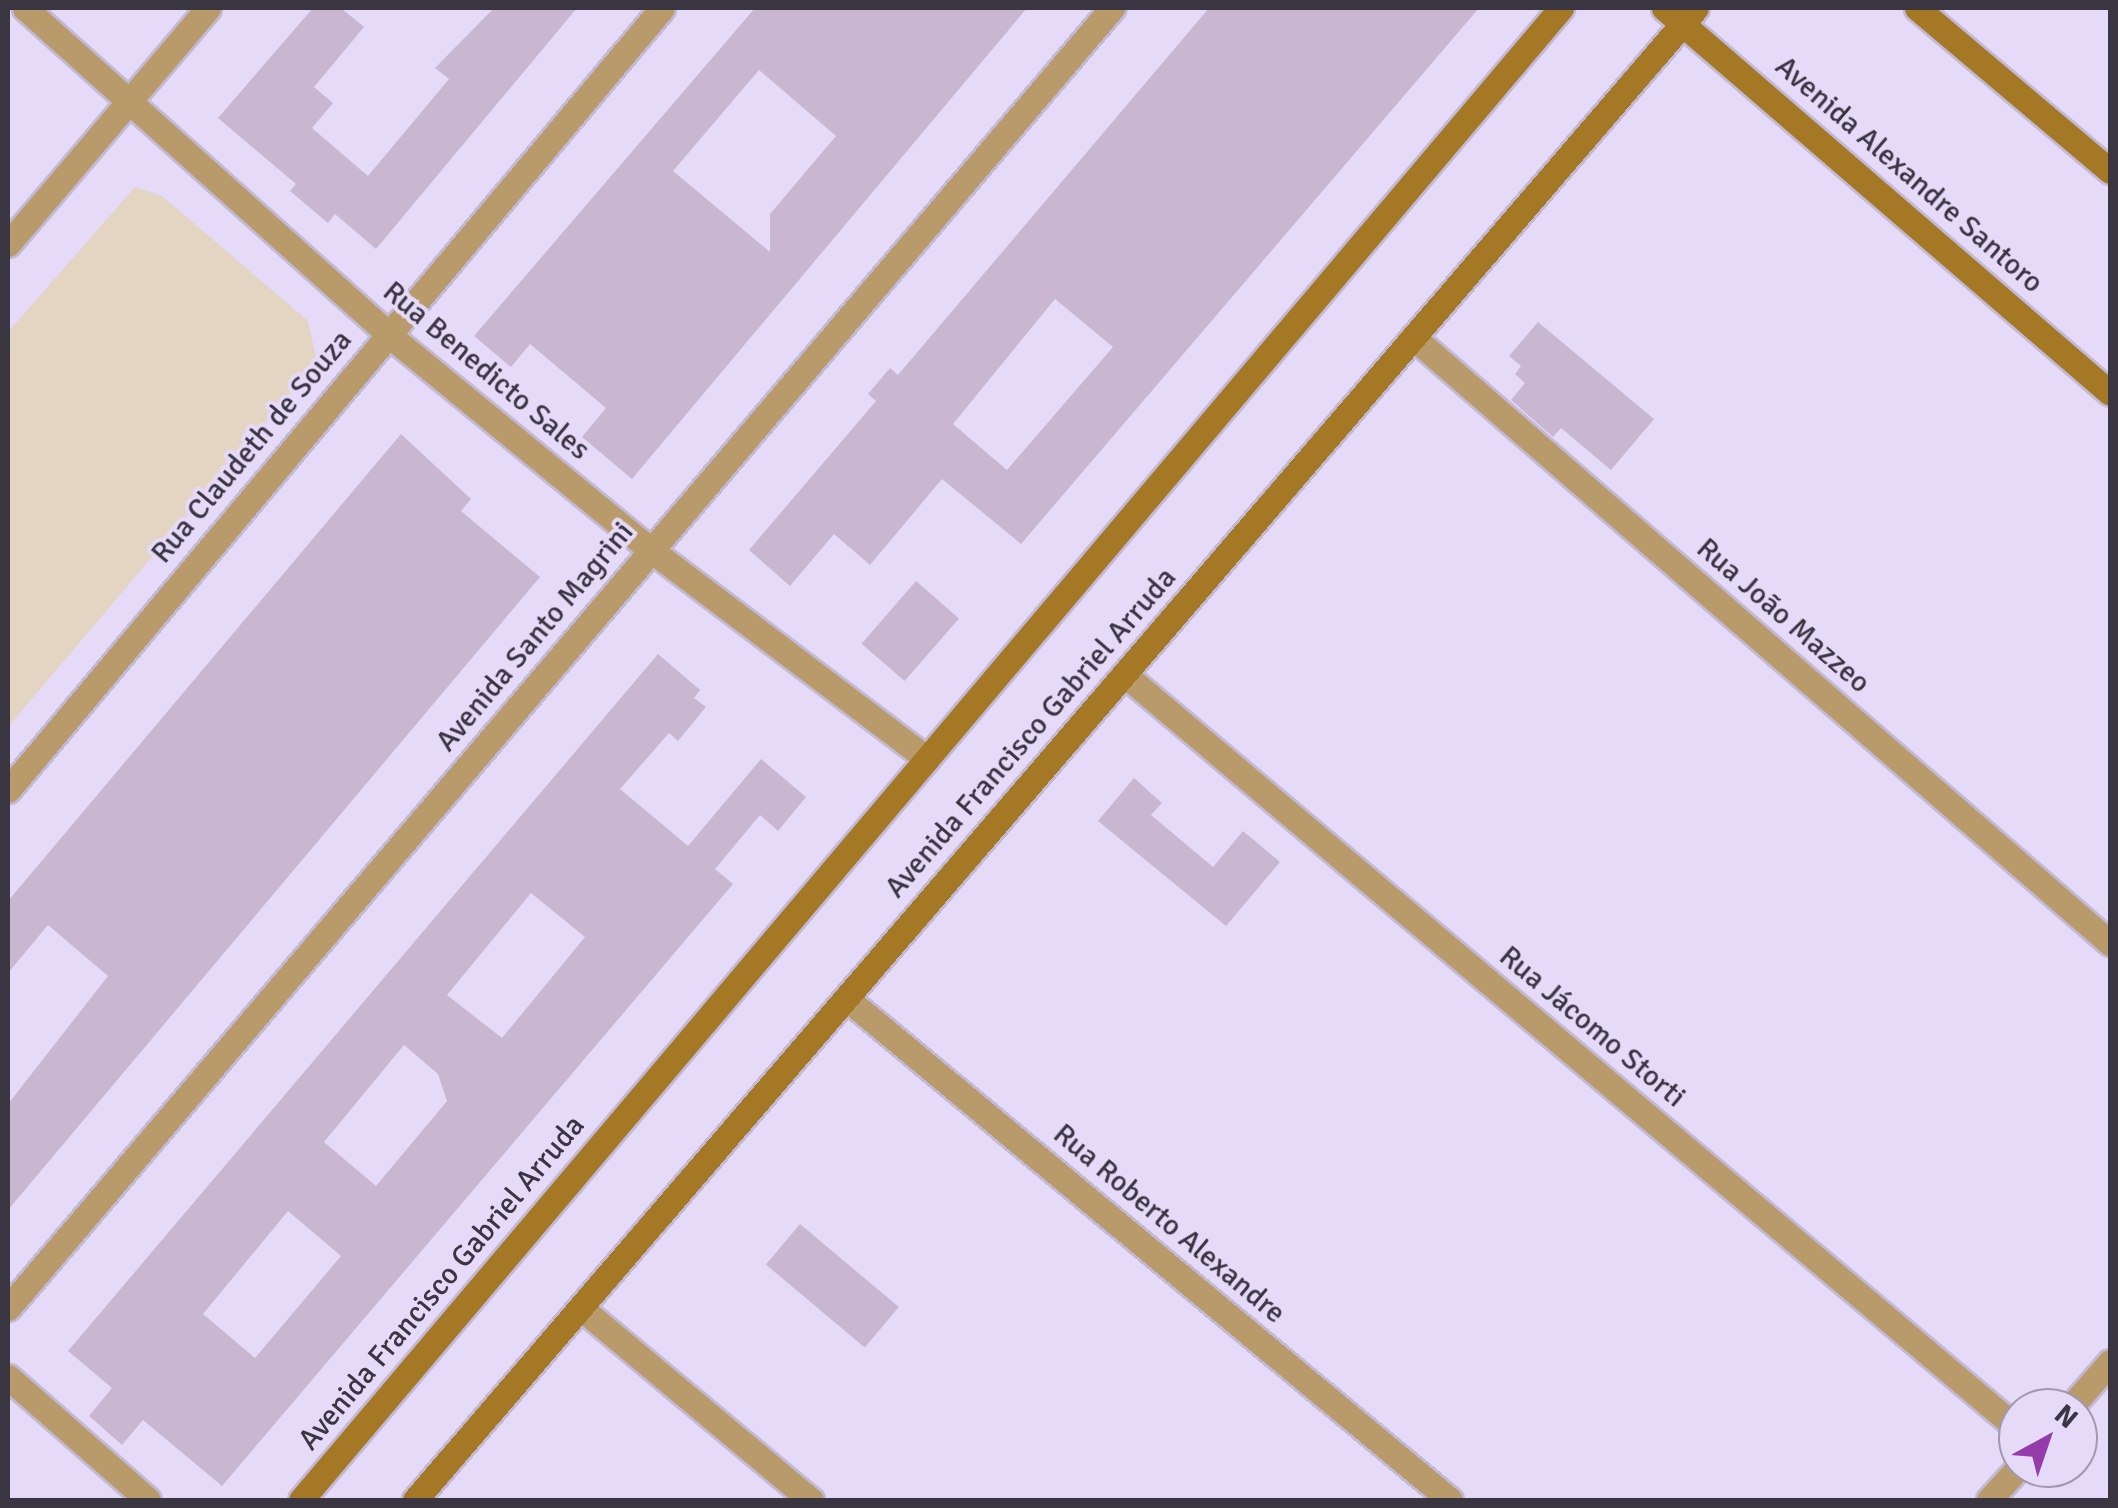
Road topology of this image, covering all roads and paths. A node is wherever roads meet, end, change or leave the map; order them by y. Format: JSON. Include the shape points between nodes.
{"nodes":[{"id":1,"x":24,"y":8,"type":"edge"},
{"id":2,"x":208,"y":8,"type":"edge"},
{"id":3,"x":662,"y":8,"type":"edge"},
{"id":4,"x":1112,"y":8,"type":"edge"},
{"id":5,"x":1561,"y":8,"type":"edge"},
{"id":6,"x":1917,"y":8,"type":"edge"},
{"id":7,"x":1681,"y":12,"type":"edge"},
{"id":8,"x":128,"y":102,"type":"junction"},
{"id":9,"x":2110,"y":171,"type":"edge"},
{"id":10,"x":8,"y":244,"type":"edge"},
{"id":11,"x":389,"y":335,"type":"junction"},
{"id":12,"x":1413,"y":337,"type":"junction"},
{"id":13,"x":2110,"y":393,"type":"edge"},
{"id":14,"x":651,"y":550,"type":"junction"},
{"id":15,"x":1124,"y":674,"type":"junction"},
{"id":16,"x":926,"y":759,"type":"junction"},
{"id":17,"x":8,"y":790,"type":"edge"},
{"id":18,"x":2110,"y":943,"type":"edge"},
{"id":19,"x":846,"y":998,"type":"junction"},
{"id":20,"x":8,"y":1308,"type":"edge"},
{"id":21,"x":581,"y":1308,"type":"junction"},
{"id":22,"x":2110,"y":1362,"type":"edge"},
{"id":23,"x":8,"y":1377,"type":"edge"},
{"id":24,"x":2087,"y":1388,"type":"edge"},
{"id":25,"x":1998,"y":1412,"type":"edge"},
{"id":26,"x":148,"y":1500,"type":"edge"},
{"id":27,"x":301,"y":1500,"type":"edge"},
{"id":28,"x":415,"y":1500,"type":"edge"},
{"id":29,"x":811,"y":1500,"type":"edge"},
{"id":30,"x":1450,"y":1500,"type":"edge"}],
"edges":[{"from":1,"to":8,"type":"street","name":"Rua Benedicto Sales"},
{"from":2,"to":8,"type":"street"},
{"from":3,"to":11,"type":"street","name":"Rua Claudeth de Souza"},
{"from":4,"to":14,"type":"street","name":"Avenida Santo Magrini"},
{"from":5,"to":16,"type":"main road","name":"Avenida Francisco Gabriel Arruda"},
{"from":6,"to":9,"type":"main road"},
{"from":7,"to":12,"type":"main road","name":"Avenida Francisco Gabriel Arruda"},
{"from":7,"to":13,"type":"main road","name":"Avenida Alexandre Santoro"},
{"from":8,"to":10,"type":"street"},
{"from":8,"to":11,"type":"street","name":"Rua Benedicto Sales"},
{"from":11,"to":14,"type":"street","name":"Rua Benedicto Sales"},
{"from":11,"to":17,"type":"street","name":"Rua Claudeth de Souza"},
{"from":12,"to":15,"type":"main road","name":"Avenida Francisco Gabriel Arruda"},
{"from":12,"to":18,"type":"street","name":"Rua João Mazzeo"},
{"from":14,"to":16,"type":"street","name":"Rua Benedicto Sales"},
{"from":14,"to":20,"type":"street","name":"Avenida Santo Magrini"},
{"from":15,"to":19,"type":"main road","name":"Avenida Francisco Gabriel Arruda"},
{"from":15,"to":25,"type":"street","name":"Rua Jácomo Storti"},
{"from":16,"to":27,"type":"main road","name":"Avenida Francisco Gabriel Arruda"},
{"from":19,"to":21,"type":"main road","name":"Avenida Francisco Gabriel Arruda"},
{"from":19,"to":30,"type":"street","name":"Rua Roberto Alexandre"},
{"from":21,"to":28,"type":"main road","name":"Avenida Francisco Gabriel Arruda"},
{"from":21,"to":29,"type":"street"},
{"from":22,"to":24,"type":"street"},
{"from":23,"to":26,"type":"street"}]}
